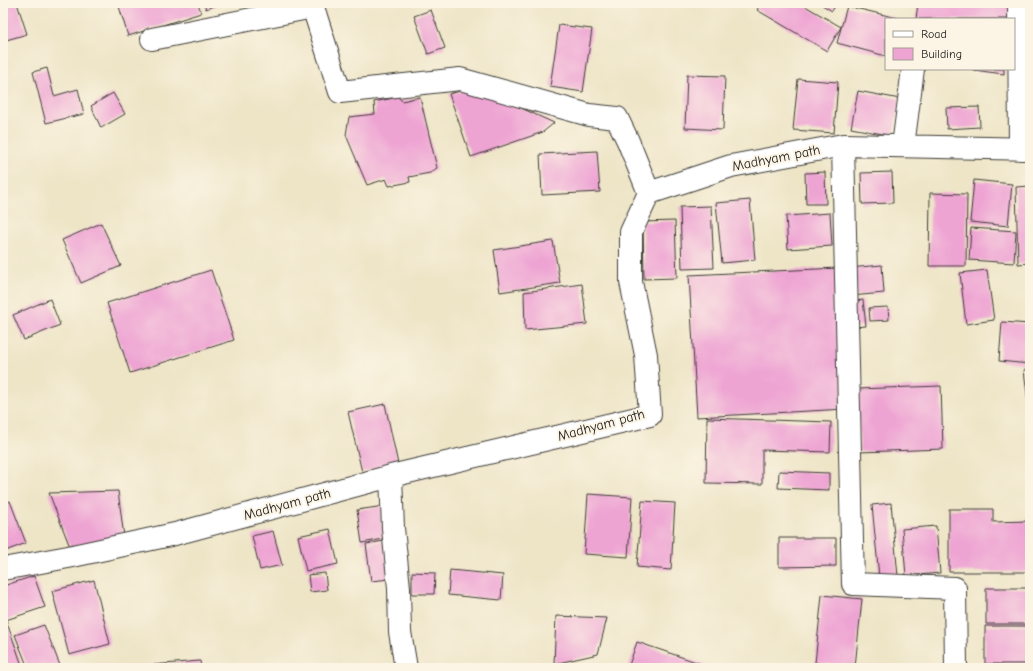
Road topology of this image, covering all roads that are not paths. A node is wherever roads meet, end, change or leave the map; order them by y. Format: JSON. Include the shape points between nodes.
{"nodes":[{"id":1,"x":1019,"y":3,"type":"edge"},
{"id":2,"x":152,"y":39,"type":"dead end"},
{"id":3,"x":913,"y":70,"type":"edge"},
{"id":4,"x":843,"y":145,"type":"junction"},
{"id":5,"x":903,"y":146,"type":"junction"},
{"id":6,"x":1025,"y":149,"type":"edge"},
{"id":7,"x":650,"y":193,"type":"junction"},
{"id":8,"x":391,"y":476,"type":"junction"},
{"id":9,"x":3,"y":569,"type":"edge"},
{"id":10,"x":406,"y":668,"type":"edge"},
{"id":11,"x":956,"y":668,"type":"edge"}],
"edges":[{"from":1,"to":6,"type":"street"},
{"from":2,"to":7,"type":"street","via":[[313,7],[340,92],[460,79],[589,115],[617,118]]},
{"from":3,"to":5,"type":"street"},
{"from":4,"to":5,"type":"street","name":"Madhyam path"},
{"from":4,"to":7,"type":"street","name":"Madhyam path","via":[[732,166]]},
{"from":4,"to":11,"type":"street","via":[[853,584],[955,588]]},
{"from":5,"to":6,"type":"street","name":"Madhyam path"},
{"from":7,"to":8,"type":"street","name":"Madhyam path","via":[[631,232],[631,282],[646,355],[650,415]]},
{"from":8,"to":9,"type":"street","name":"Madhyam path","via":[[175,534]]},
{"from":8,"to":10,"type":"street","via":[[400,632]]}]}
